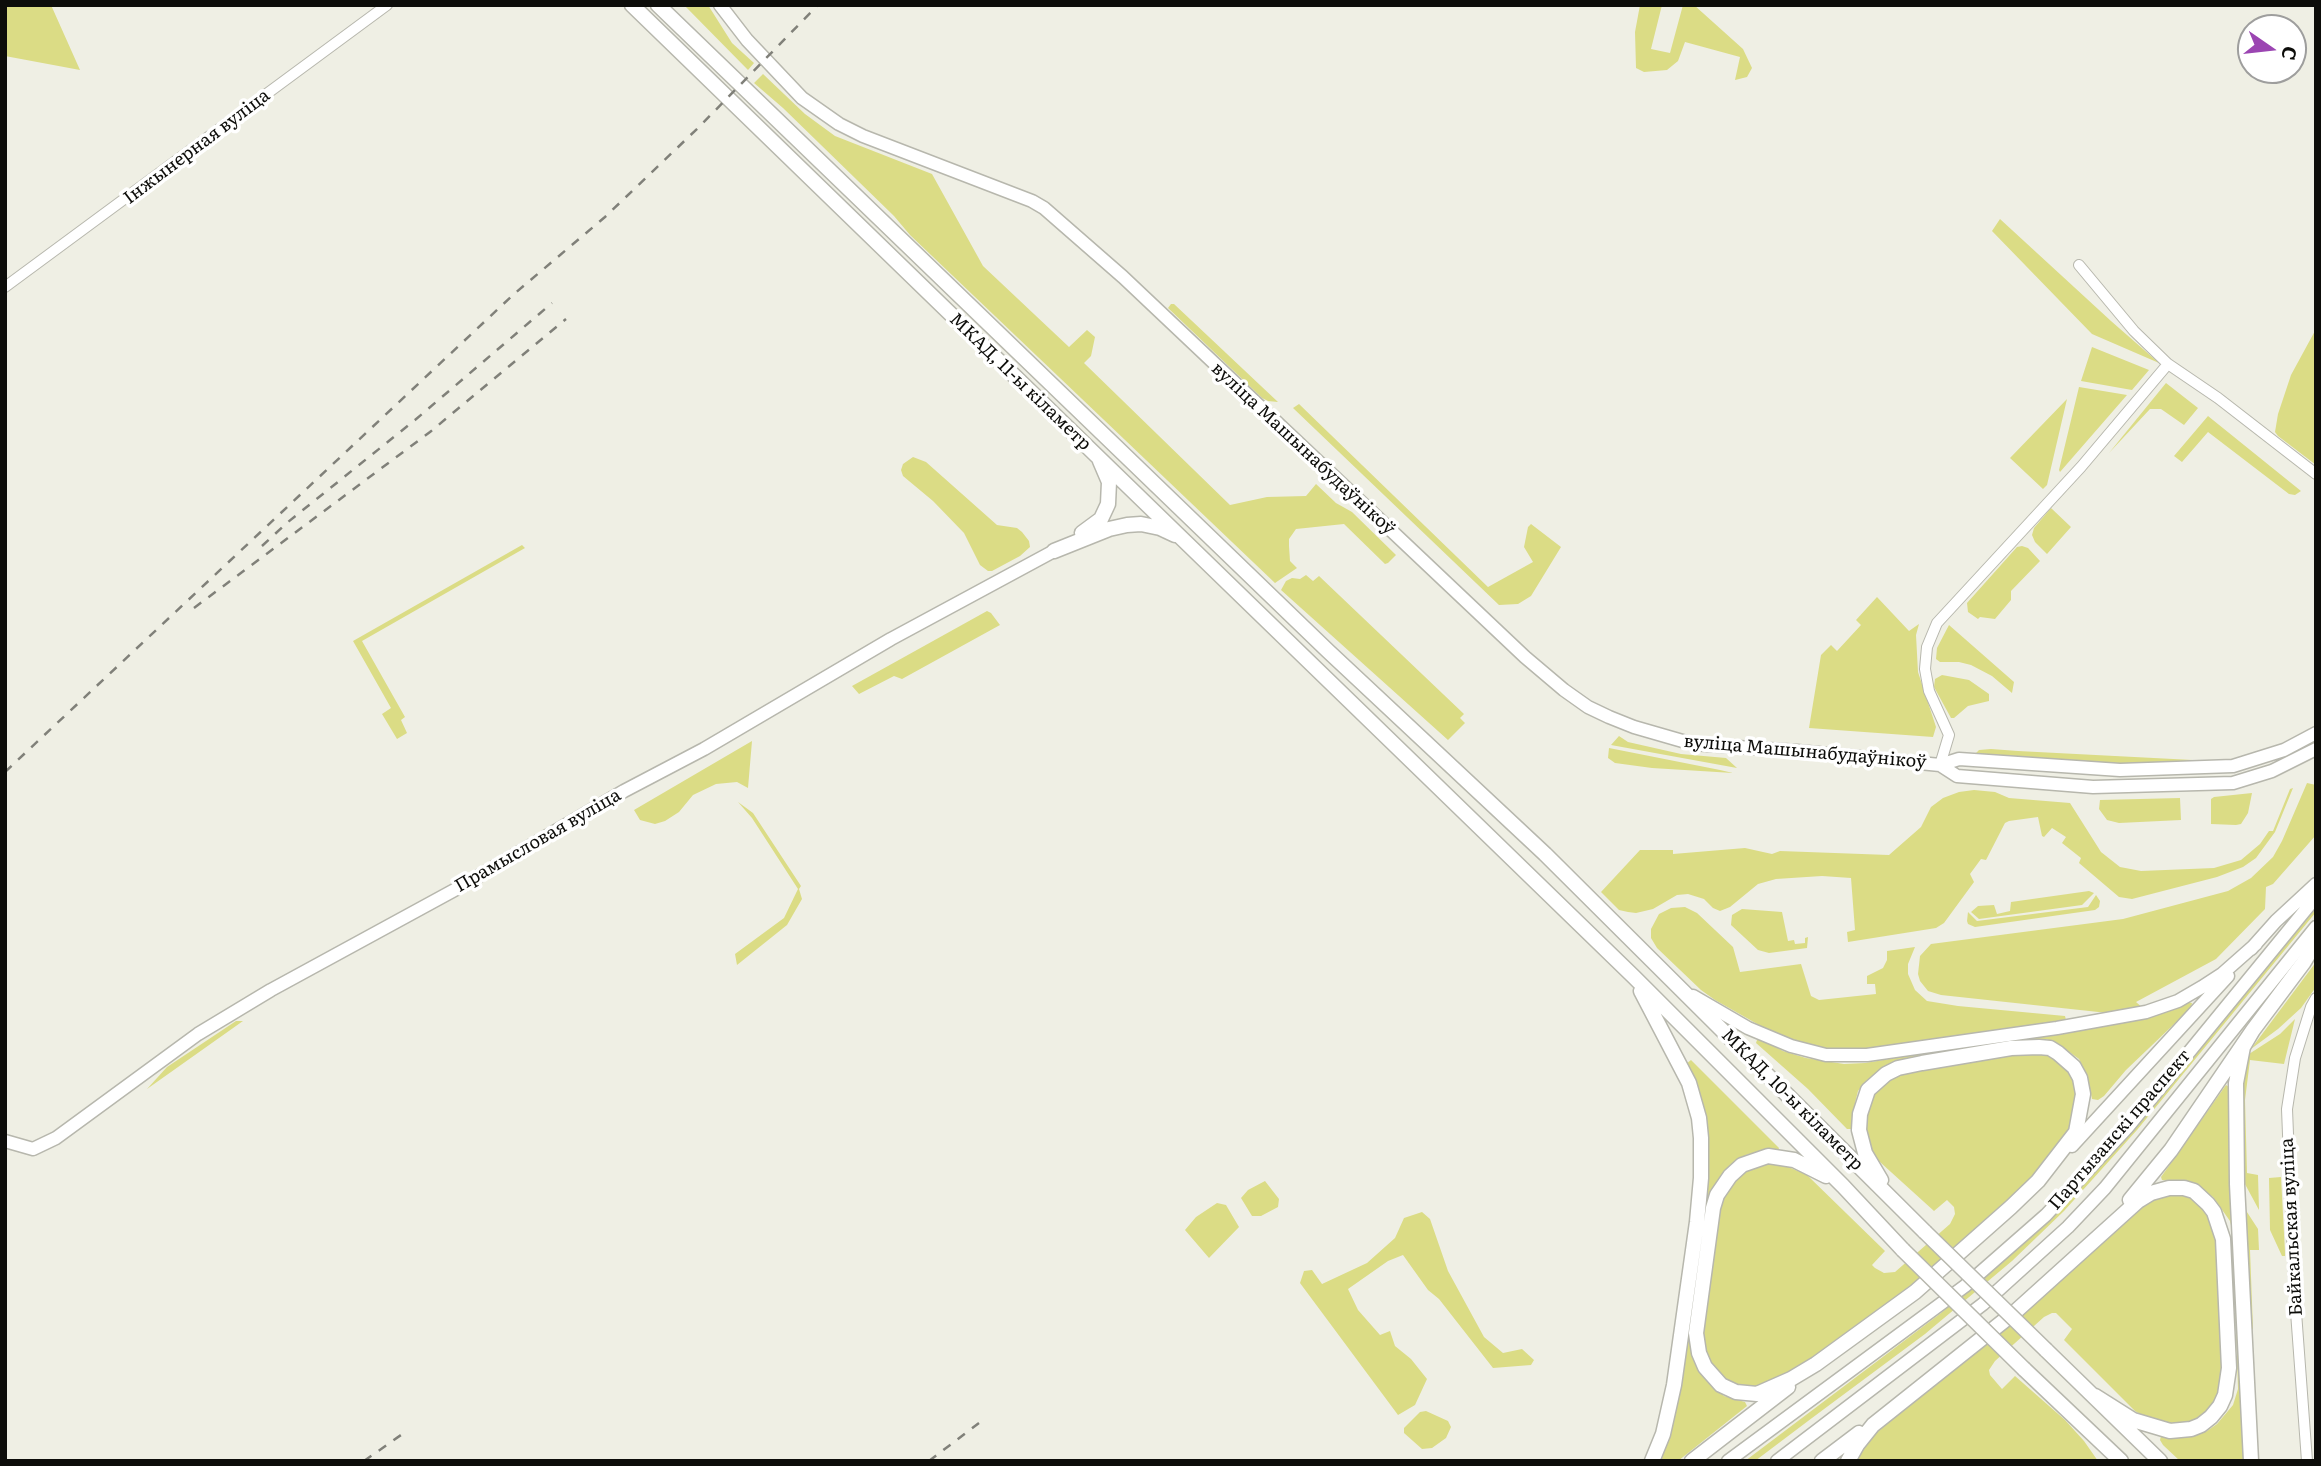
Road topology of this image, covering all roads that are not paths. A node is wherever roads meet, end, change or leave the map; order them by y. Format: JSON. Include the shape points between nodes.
{"nodes":[{"id":1,"x":387,"y":5,"type":"edge"},
{"id":2,"x":632,"y":5,"type":"edge"},
{"id":3,"x":658,"y":5,"type":"edge"},
{"id":4,"x":720,"y":5,"type":"edge"},
{"id":5,"x":2079,"y":265,"type":"dead end"},
{"id":6,"x":5,"y":287,"type":"edge"},
{"id":7,"x":2168,"y":364,"type":"junction"},
{"id":8,"x":1096,"y":454,"type":"junction"},
{"id":9,"x":2316,"y":474,"type":"edge"},
{"id":10,"x":1185,"y":540,"type":"junction"},
{"id":11,"x":1054,"y":551,"type":"junction"},
{"id":12,"x":2316,"y":733,"type":"edge"},
{"id":13,"x":1422,"y":741,"type":"joint"},
{"id":14,"x":2316,"y":749,"type":"edge"},
{"id":15,"x":1409,"y":757,"type":"joint"},
{"id":16,"x":1941,"y":765,"type":"junction"},
{"id":17,"x":2316,"y":884,"type":"edge"},
{"id":18,"x":2316,"y":897,"type":"edge"},
{"id":19,"x":2316,"y":927,"type":"edge"},
{"id":20,"x":2316,"y":942,"type":"edge"},
{"id":21,"x":2256,"y":944,"type":"junction"},
{"id":22,"x":1634,"y":977,"type":"junction"},
{"id":23,"x":1678,"y":988,"type":"junction"},
{"id":24,"x":2316,"y":998,"type":"edge"},
{"id":25,"x":2253,"y":1030,"type":"junction"},
{"id":26,"x":5,"y":1141,"type":"edge"},
{"id":27,"x":2038,"y":1181,"type":"junction"},
{"id":28,"x":1843,"y":1185,"type":"junction"},
{"id":29,"x":1898,"y":1204,"type":"junction"},
{"id":30,"x":2109,"y":1225,"type":"junction"},
{"id":31,"x":1816,"y":1364,"type":"junction"},
{"id":32,"x":2026,"y":1371,"type":"junction"},
{"id":33,"x":1916,"y":1390,"type":"junction"},
{"id":34,"x":2095,"y":1396,"type":"junction"},
{"id":35,"x":1652,"y":1461,"type":"edge"},
{"id":36,"x":1692,"y":1461,"type":"edge"},
{"id":37,"x":1728,"y":1461,"type":"edge"},
{"id":38,"x":1777,"y":1461,"type":"edge"},
{"id":39,"x":1822,"y":1461,"type":"edge"},
{"id":40,"x":1848,"y":1461,"type":"edge"},
{"id":41,"x":2104,"y":1461,"type":"edge"},
{"id":42,"x":2121,"y":1461,"type":"edge"},
{"id":43,"x":2160,"y":1461,"type":"edge"},
{"id":44,"x":2251,"y":1461,"type":"edge"},
{"id":45,"x":2307,"y":1461,"type":"edge"}],
"edges":[{"from":1,"to":6,"type":"street","name":"Інжынерная вуліца"},
{"from":2,"to":8,"type":"highway","name":"МКАД, 11-ы кіламетр"},
{"from":3,"to":13,"type":"highway","name":"МКАД, 11-ы кіламетр"},
{"from":4,"to":16,"type":"main road","name":"вуліца Машынабудаўнікоў","via":[[793,89],[839,124],[1044,208],[1123,277],[1497,632],[1588,707],[1634,727],[1693,744]]},
{"from":5,"to":7,"type":"street"},
{"from":7,"to":9,"type":"street"},
{"from":7,"to":16,"type":"street","via":[[2074,475],[1937,623],[1927,647],[1925,669],[1941,715]]},
{"from":8,"to":10,"type":"highway","name":"МКАД, 11-ы кіламетр"},
{"from":8,"to":11,"type":"highway","via":[[1109,482],[1106,509],[1092,527]]},
{"from":10,"to":11,"type":"highway","via":[[1160,528],[1127,525]]},
{"from":10,"to":15,"type":"highway","name":"МКАД, 11-ы кіламетр"},
{"from":11,"to":26,"type":"main road","name":"Прамысловая вуліца","via":[[271,990],[198,1034],[56,1138],[33,1149]]},
{"from":12,"to":16,"type":"main road","name":"вуліца Машынабудаўнікоў","via":[[2284,750],[2233,766],[2120,770],[1959,759]]},
{"from":13,"to":23,"type":"highway","name":"МКАД, 10-ы кіламетр","via":[[1545,854]]},
{"from":14,"to":16,"type":"main road","name":"вуліца Машынабудаўнікоў","via":[[2272,771],[2233,783],[2093,787],[1956,776]]},
{"from":15,"to":22,"type":"highway","name":"МКАД, 10-ы кіламетр"},
{"from":17,"to":21,"type":"main road"},
{"from":18,"to":37,"type":"main road","name":"Партызанскі праспект","via":[[2127,1128],[2046,1215],[1965,1286]]},
{"from":19,"to":38,"type":"main road","name":"Партызанскі праспект","via":[[2114,1177],[2068,1227],[1983,1304]]},
{"from":20,"to":25,"type":"highway"},
{"from":21,"to":23,"type":"main road","via":[[2202,987],[2147,1012],[1854,1056],[1791,1046],[1748,1028]]},
{"from":21,"to":27,"type":"main road"},
{"from":22,"to":28,"type":"highway","name":"МКАД, 10-ы кіламетр"},
{"from":22,"to":35,"type":"highway","via":[[1689,1083],[1701,1138],[1697,1222],[1674,1385]]},
{"from":23,"to":29,"type":"highway","name":"МКАД, 10-ы кіламетр"},
{"from":24,"to":45,"type":"street","name":"Байкальская вуліца","via":[[2295,1058],[2287,1109]]},
{"from":25,"to":30,"type":"highway","via":[[2171,1150]]},
{"from":25,"to":44,"type":"highway","via":[[2236,1083]]},
{"from":27,"to":29,"type":"highway","via":[[2076,1132],[2082,1086],[2074,1067],[2050,1048],[2011,1048],[1898,1068],[1868,1090],[1860,1114],[1861,1142]]},
{"from":27,"to":31,"type":"highway","via":[[1915,1292]]},
{"from":28,"to":31,"type":"highway","via":[[1780,1156],[1756,1158],[1730,1176],[1713,1208],[1696,1333],[1705,1367],[1721,1385],[1757,1394]]},
{"from":28,"to":32,"type":"highway","name":"МКАД, 10-ы кіламетр","bridge":true},
{"from":29,"to":34,"type":"highway","name":"МКАД, 10-ы кіламетр","bridge":true},
{"from":30,"to":33,"type":"highway","via":[[2015,1312]]},
{"from":30,"to":34,"type":"highway","via":[[2138,1200],[2169,1188],[2194,1191],[2208,1204],[2218,1218],[2223,1239],[2229,1368],[2220,1406],[2211,1418],[2190,1429],[2170,1431],[2133,1420]]},
{"from":31,"to":36,"type":"highway"},
{"from":32,"to":41,"type":"highway","via":[[2094,1444]]},
{"from":32,"to":42,"type":"highway","name":"МКАД, 10-ы кіламетр"},
{"from":33,"to":39,"type":"highway"},
{"from":33,"to":40,"type":"highway","via":[[1866,1433]]},
{"from":34,"to":43,"type":"highway","name":"МКАД, 10-ы кіламетр"}]}
